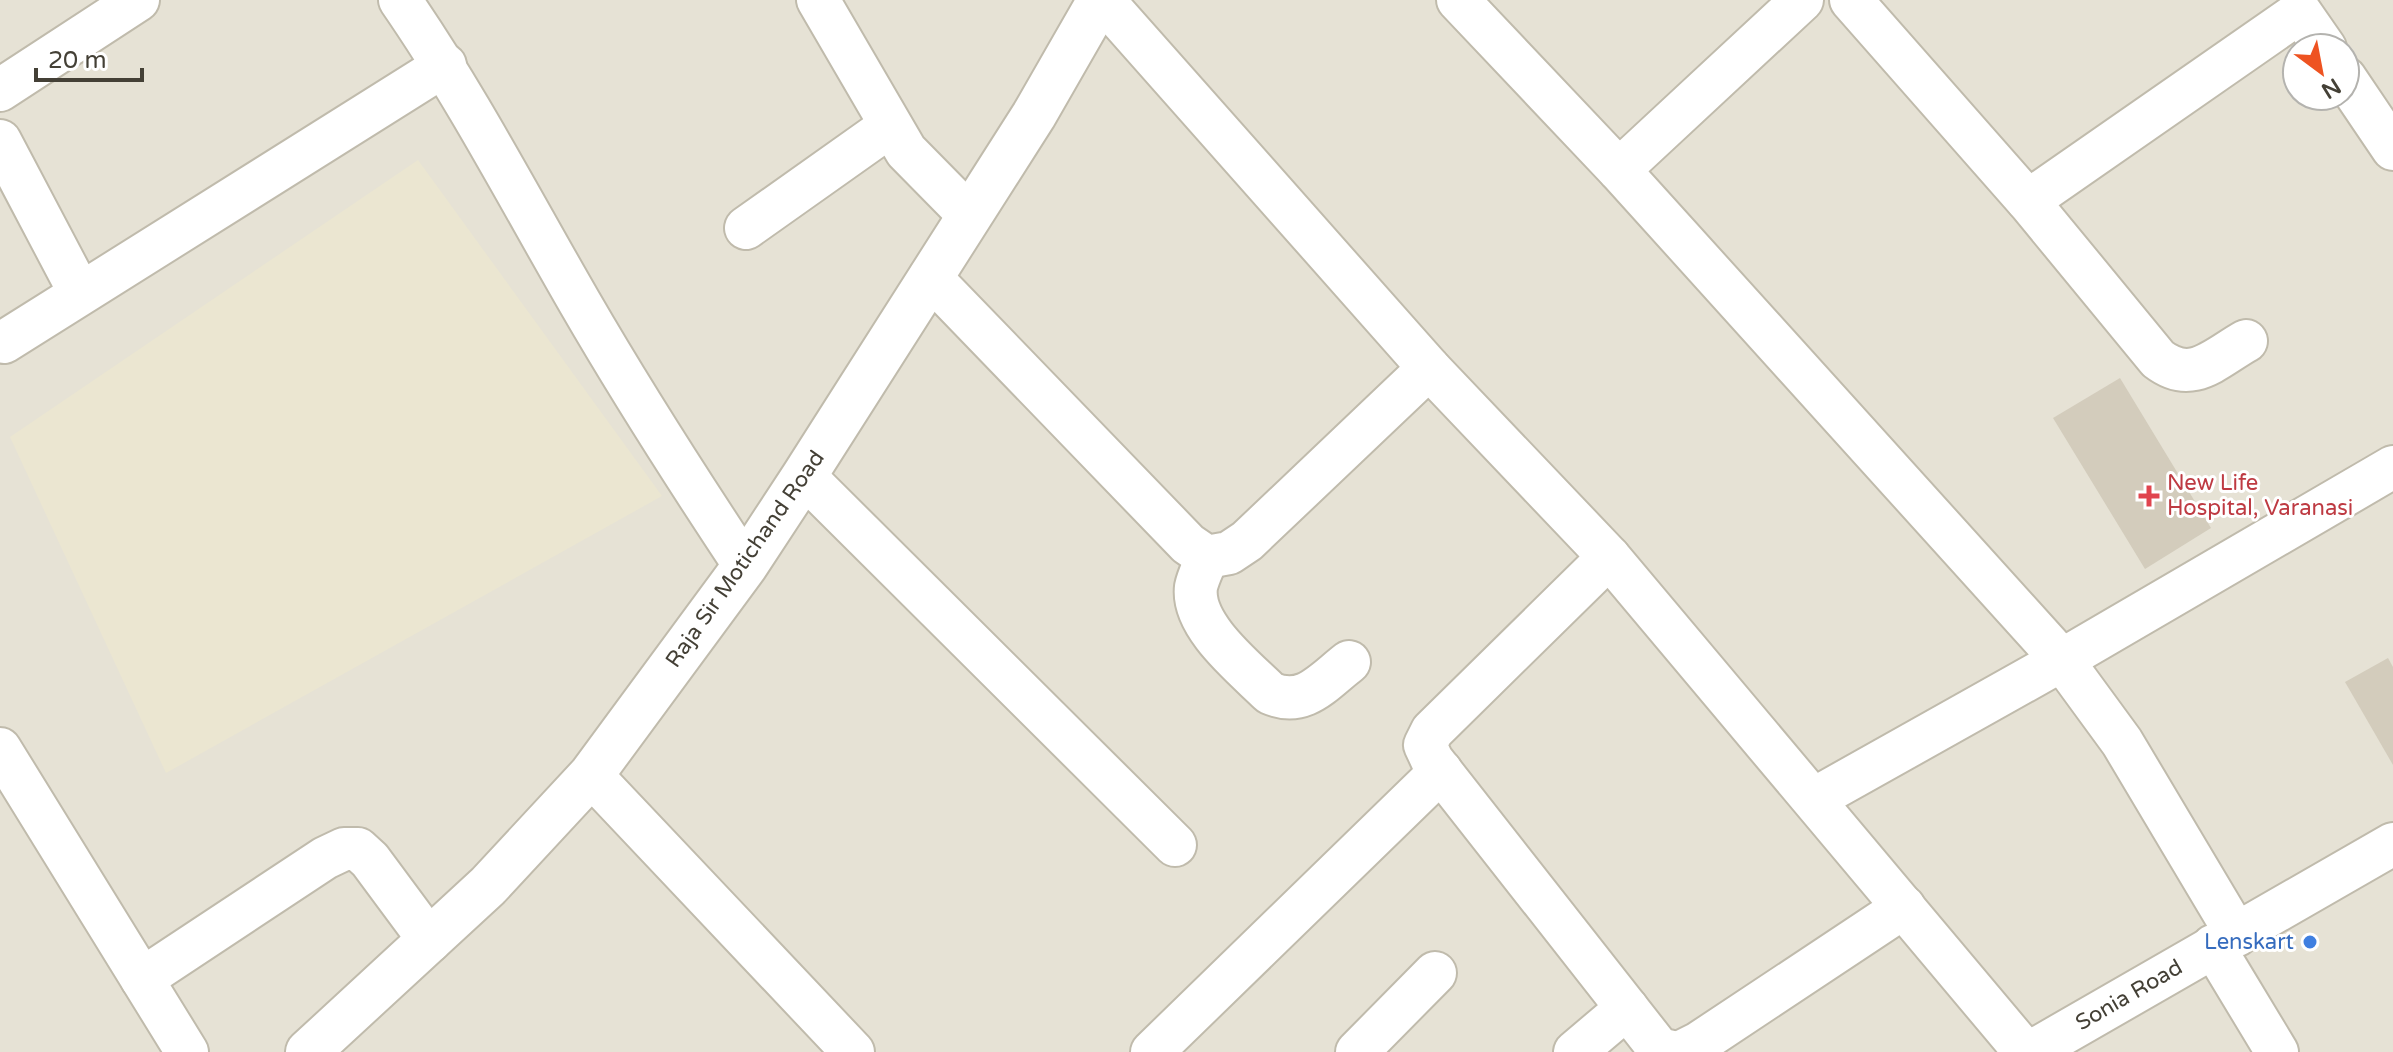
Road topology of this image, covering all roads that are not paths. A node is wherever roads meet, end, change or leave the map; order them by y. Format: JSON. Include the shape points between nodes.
{"nodes":[{"id":1,"x":138,"y":0,"type":"edge"},
{"id":2,"x":400,"y":0,"type":"edge"},
{"id":3,"x":818,"y":0,"type":"edge"},
{"id":4,"x":1102,"y":0,"type":"edge"},
{"id":5,"x":1458,"y":0,"type":"edge"},
{"id":6,"x":1802,"y":0,"type":"edge"},
{"id":7,"x":1851,"y":0,"type":"edge"},
{"id":8,"x":2308,"y":6,"type":"edge"},
{"id":9,"x":2319,"y":32,"type":"edge"},
{"id":10,"x":445,"y":65,"type":"junction"},
{"id":11,"x":0,"y":90,"type":"edge"},
{"id":12,"x":2361,"y":102,"type":"edge"},
{"id":13,"x":890,"y":126,"type":"junction"},
{"id":14,"x":0,"y":141,"type":"edge"},
{"id":15,"x":2393,"y":149,"type":"edge"},
{"id":16,"x":1619,"y":170,"type":"junction"},
{"id":17,"x":2028,"y":201,"type":"junction"},
{"id":18,"x":969,"y":215,"type":"junction"},
{"id":19,"x":746,"y":228,"type":"dead end"},
{"id":20,"x":930,"y":277,"type":"junction"},
{"id":21,"x":80,"y":293,"type":"junction"},
{"id":22,"x":2246,"y":341,"type":"dead end"},
{"id":23,"x":4,"y":342,"type":"dead end"},
{"id":24,"x":1429,"y":368,"type":"junction"},
{"id":25,"x":2393,"y":467,"type":"edge"},
{"id":26,"x":804,"y":476,"type":"junction"},
{"id":27,"x":1207,"y":557,"type":"junction"},
{"id":28,"x":1609,"y":557,"type":"junction"},
{"id":29,"x":745,"y":566,"type":"junction"},
{"id":30,"x":2062,"y":660,"type":"junction"},
{"id":31,"x":1349,"y":662,"type":"dead end"},
{"id":32,"x":0,"y":749,"type":"edge"},
{"id":33,"x":1441,"y":771,"type":"junction"},
{"id":34,"x":591,"y":775,"type":"junction"},
{"id":35,"x":1814,"y":799,"type":"junction"},
{"id":36,"x":2393,"y":844,"type":"edge"},
{"id":37,"x":1175,"y":845,"type":"dead end"},
{"id":38,"x":1904,"y":907,"type":"junction"},
{"id":39,"x":2225,"y":940,"type":"junction"},
{"id":40,"x":430,"y":941,"type":"junction"},
{"id":41,"x":1435,"y":973,"type":"dead end"},
{"id":42,"x":142,"y":979,"type":"junction"},
{"id":43,"x":1627,"y":1008,"type":"junction"},
{"id":44,"x":187,"y":1052,"type":"edge"},
{"id":45,"x":308,"y":1052,"type":"edge"},
{"id":46,"x":853,"y":1052,"type":"edge"},
{"id":47,"x":1152,"y":1052,"type":"edge"},
{"id":48,"x":1357,"y":1052,"type":"edge"},
{"id":49,"x":1575,"y":1052,"type":"edge"},
{"id":50,"x":1672,"y":1052,"type":"edge"},
{"id":51,"x":1681,"y":1052,"type":"edge"},
{"id":52,"x":2028,"y":1052,"type":"edge"},
{"id":53,"x":2277,"y":1052,"type":"edge"}],
"edges":[{"from":1,"to":11,"type":"street"},
{"from":2,"to":10,"type":"street"},
{"from":3,"to":13,"type":"street"},
{"from":4,"to":18,"type":"street","name":"Raja Sir Motichand Road"},
{"from":4,"to":24,"type":"street"},
{"from":5,"to":16,"type":"street"},
{"from":6,"to":16,"type":"street"},
{"from":7,"to":17,"type":"street"},
{"from":8,"to":9,"type":"street"},
{"from":8,"to":17,"type":"street"},
{"from":10,"to":21,"type":"street"},
{"from":10,"to":29,"type":"street","via":[[582,306]]},
{"from":12,"to":15,"type":"street"},
{"from":13,"to":18,"type":"street","via":[[906,151]]},
{"from":13,"to":19,"type":"street"},
{"from":14,"to":21,"type":"street"},
{"from":16,"to":30,"type":"street"},
{"from":17,"to":22,"type":"street","via":[[2171,369],[2197,369]]},
{"from":18,"to":20,"type":"street","name":"Raja Sir Motichand Road"},
{"from":20,"to":26,"type":"street","name":"Raja Sir Motichand Road"},
{"from":20,"to":27,"type":"street","via":[[1188,544]]},
{"from":21,"to":23,"type":"street"},
{"from":24,"to":27,"type":"street","via":[[1247,541],[1229,553]]},
{"from":24,"to":28,"type":"street"},
{"from":25,"to":30,"type":"street"},
{"from":26,"to":29,"type":"street","name":"Raja Sir Motichand Road"},
{"from":26,"to":37,"type":"street"},
{"from":27,"to":31,"type":"street","via":[[1196,587],[1204,623],[1270,693],[1285,699],[1301,697]]},
{"from":28,"to":33,"type":"street","via":[[1432,731],[1425,745]]},
{"from":28,"to":35,"type":"street"},
{"from":29,"to":34,"type":"street","name":"Raja Sir Motichand Road"},
{"from":30,"to":35,"type":"street"},
{"from":30,"to":39,"type":"street","via":[[2122,742]]},
{"from":32,"to":42,"type":"street"},
{"from":33,"to":43,"type":"street"},
{"from":33,"to":47,"type":"street"},
{"from":34,"to":40,"type":"street","name":"Raja Sir Motichand Road"},
{"from":34,"to":46,"type":"street"},
{"from":35,"to":38,"type":"street"},
{"from":36,"to":39,"type":"street","name":"Sonia Road"},
{"from":38,"to":51,"type":"street"},
{"from":38,"to":52,"type":"street"},
{"from":39,"to":52,"type":"street","name":"Sonia Road"},
{"from":39,"to":53,"type":"street"},
{"from":40,"to":42,"type":"street","via":[[370,860],[358,849],[344,849]]},
{"from":40,"to":45,"type":"street","name":"Raja Sir Motichand Road"},
{"from":41,"to":48,"type":"street"},
{"from":42,"to":44,"type":"street"},
{"from":43,"to":49,"type":"street"},
{"from":43,"to":50,"type":"street","via":[[1659,1049]]}]}
